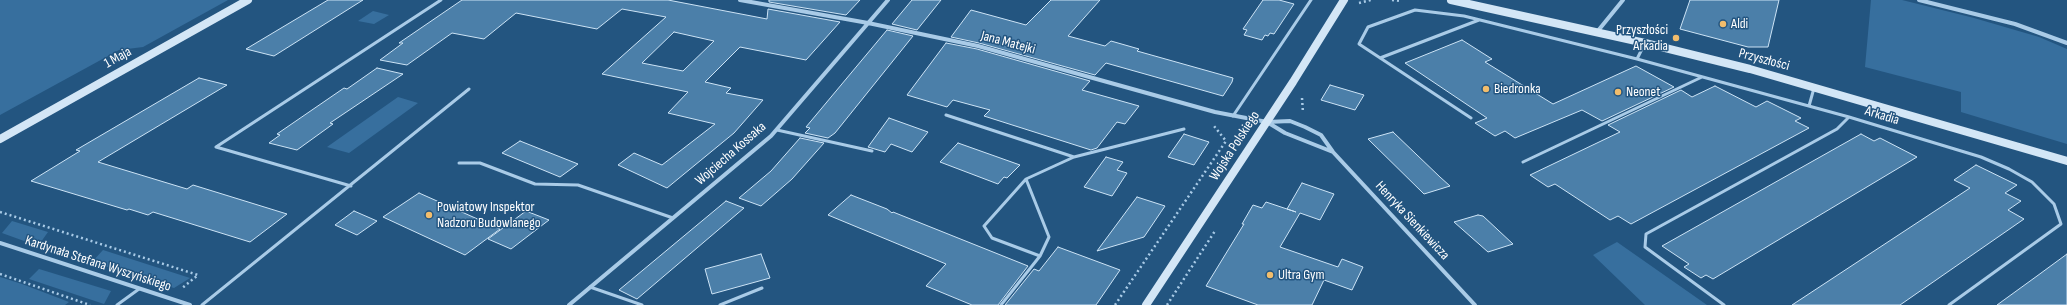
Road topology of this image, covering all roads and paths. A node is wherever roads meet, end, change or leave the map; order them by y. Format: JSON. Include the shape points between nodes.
{"nodes":[{"id":1,"x":248,"y":0,"type":"edge"},
{"id":2,"x":441,"y":0,"type":"edge"},
{"id":3,"x":740,"y":0,"type":"edge"},
{"id":4,"x":888,"y":0,"type":"edge"},
{"id":5,"x":1311,"y":0,"type":"edge"},
{"id":6,"x":1344,"y":0,"type":"edge"},
{"id":7,"x":1371,"y":0,"type":"edge"},
{"id":8,"x":1451,"y":0,"type":"edge"},
{"id":9,"x":1623,"y":0,"type":"edge"},
{"id":10,"x":1919,"y":0,"type":"edge"},
{"id":11,"x":1356,"y":8,"type":"dead end"},
{"id":12,"x":1480,"y":20,"type":"junction"},
{"id":13,"x":868,"y":23,"type":"junction"},
{"id":14,"x":1596,"y":32,"type":"junction"},
{"id":15,"x":1645,"y":43,"type":"junction"},
{"id":16,"x":2067,"y":43,"type":"edge"},
{"id":17,"x":1380,"y":58,"type":"junction"},
{"id":18,"x":1637,"y":59,"type":"junction"},
{"id":19,"x":1702,"y":77,"type":"junction"},
{"id":20,"x":1814,"y":86,"type":"junction"},
{"id":21,"x":469,"y":89,"type":"dead end"},
{"id":22,"x":1304,"y":95,"type":"dead end"},
{"id":23,"x":1809,"y":106,"type":"junction"},
{"id":24,"x":1214,"y":112,"type":"junction"},
{"id":25,"x":946,"y":115,"type":"dead end"},
{"id":26,"x":1233,"y":116,"type":"junction"},
{"id":27,"x":1849,"y":117,"type":"junction"},
{"id":28,"x":1471,"y":118,"type":"dead end"},
{"id":29,"x":1267,"y":122,"type":"junction"},
{"id":30,"x":1305,"y":127,"type":"junction"},
{"id":31,"x":1184,"y":129,"type":"dead end"},
{"id":32,"x":777,"y":130,"type":"junction"},
{"id":33,"x":0,"y":139,"type":"edge"},
{"id":34,"x":872,"y":151,"type":"dead end"},
{"id":35,"x":1334,"y":152,"type":"junction"},
{"id":36,"x":1074,"y":158,"type":"junction"},
{"id":37,"x":2067,"y":161,"type":"edge"},
{"id":38,"x":1523,"y":162,"type":"dead end"},
{"id":39,"x":459,"y":163,"type":"dead end"},
{"id":40,"x":1026,"y":179,"type":"junction"},
{"id":41,"x":350,"y":186,"type":"junction"},
{"id":42,"x":0,"y":212,"type":"edge"},
{"id":43,"x":673,"y":218,"type":"junction"},
{"id":44,"x":1218,"y":226,"type":"dead end"},
{"id":45,"x":0,"y":243,"type":"edge"},
{"id":46,"x":1040,"y":256,"type":"junction"},
{"id":47,"x":0,"y":274,"type":"edge"},
{"id":48,"x":590,"y":287,"type":"junction"},
{"id":49,"x":762,"y":288,"type":"dead end"},
{"id":50,"x":139,"y":289,"type":"junction"},
{"id":51,"x":169,"y":298,"type":"junction"},
{"id":52,"x":85,"y":303,"type":"junction"},
{"id":53,"x":81,"y":305,"type":"edge"},
{"id":54,"x":90,"y":305,"type":"edge"},
{"id":55,"x":117,"y":305,"type":"edge"},
{"id":56,"x":190,"y":305,"type":"edge"},
{"id":57,"x":202,"y":305,"type":"edge"},
{"id":58,"x":568,"y":305,"type":"edge"},
{"id":59,"x":642,"y":305,"type":"edge"},
{"id":60,"x":720,"y":305,"type":"edge"},
{"id":61,"x":1001,"y":305,"type":"edge"},
{"id":62,"x":1115,"y":305,"type":"edge"},
{"id":63,"x":1146,"y":305,"type":"edge"},
{"id":64,"x":1167,"y":305,"type":"edge"},
{"id":65,"x":1474,"y":305,"type":"edge"},
{"id":66,"x":1724,"y":305,"type":"edge"},
{"id":67,"x":1949,"y":305,"type":"edge"}],
"edges":[{"from":1,"to":33,"type":"street","name":"1 Maja"},
{"from":2,"to":41,"type":"lane","via":[[216,147]]},
{"from":3,"to":13,"type":"street","name":"Jana Matejki"},
{"from":4,"to":13,"type":"street","name":"Wojciecha Kossaka"},
{"from":5,"to":26,"type":"lane"},
{"from":6,"to":29,"type":"street","name":"Wojska Polskiego"},
{"from":7,"to":11,"type":"path","via":[[1360,2]]},
{"from":8,"to":14,"type":"street","name":"Przyszłości"},
{"from":9,"to":14,"type":"street"},
{"from":10,"to":16,"type":"street","via":[[2015,24]]},
{"from":12,"to":17,"type":"lane"},
{"from":12,"to":17,"type":"lane","via":[[1415,10],[1368,26],[1359,44]]},
{"from":12,"to":18,"type":"lane"},
{"from":13,"to":24,"type":"street","name":"Jana Matejki","via":[[978,46]]},
{"from":13,"to":32,"type":"street","name":"Wojciecha Kossaka"},
{"from":14,"to":15,"type":"street","name":"Przyszłości"},
{"from":15,"to":18,"type":"lane"},
{"from":15,"to":20,"type":"street","name":"Przyszłości"},
{"from":17,"to":28,"type":"lane"},
{"from":18,"to":19,"type":"lane"},
{"from":19,"to":23,"type":"lane"},
{"from":19,"to":38,"type":"lane"},
{"from":20,"to":23,"type":"lane"},
{"from":20,"to":37,"type":"street","name":"Przyszłości"},
{"from":21,"to":41,"type":"lane"},
{"from":22,"to":30,"type":"path","via":[[1301,100]]},
{"from":23,"to":27,"type":"lane"},
{"from":24,"to":26,"type":"street","name":"Jana Matejki"},
{"from":24,"to":62,"type":"path","via":[[1209,120],[1226,142]]},
{"from":25,"to":36,"type":"lane"},
{"from":26,"to":29,"type":"street","name":"Jana Matejki"},
{"from":27,"to":66,"type":"lane","name":"Arkadia","via":[[1837,130],[1646,234],[1645,247]]},
{"from":27,"to":67,"type":"lane","name":"Arkadia","via":[[1981,157],[2032,182],[2054,204],[2061,224]]},
{"from":29,"to":30,"type":"street","name":"Henryka Sienkiewicza","via":[[1290,122]]},
{"from":29,"to":35,"type":"street","name":"Henryka Sienkiewicza","via":[[1285,133]]},
{"from":29,"to":63,"type":"street","name":"Wojska Polskiego"},
{"from":30,"to":35,"type":"street","name":"Henryka Sienkiewicza","via":[[1321,135]]},
{"from":31,"to":36,"type":"lane"},
{"from":32,"to":34,"type":"lane"},
{"from":32,"to":43,"type":"street","name":"Wojciecha Kossaka"},
{"from":35,"to":65,"type":"street","name":"Henryka Sienkiewicza"},
{"from":36,"to":40,"type":"lane"},
{"from":39,"to":43,"type":"lane","via":[[480,163],[535,184],[578,185]]},
{"from":40,"to":46,"type":"lane","via":[[1049,237]]},
{"from":40,"to":46,"type":"lane","via":[[984,226],[992,238]]},
{"from":41,"to":57,"type":"lane"},
{"from":42,"to":51,"type":"path","via":[[198,275]]},
{"from":43,"to":48,"type":"street","name":"Wojciecha Kossaka"},
{"from":44,"to":64,"type":"path"},
{"from":45,"to":50,"type":"street","name":"Kardynała Stefana Wyszyńskiego"},
{"from":46,"to":61,"type":"lane"},
{"from":47,"to":52,"type":"path"},
{"from":48,"to":58,"type":"street","name":"Wojciecha Kossaka"},
{"from":48,"to":59,"type":"lane"},
{"from":49,"to":60,"type":"lane"},
{"from":50,"to":51,"type":"street","name":"Kardynała Stefana Wyszyńskiego"},
{"from":50,"to":55,"type":"lane"},
{"from":51,"to":56,"type":"street","name":"Kardynała Stefana Wyszyńskiego"},
{"from":52,"to":53,"type":"path"},
{"from":52,"to":54,"type":"path"}]}
